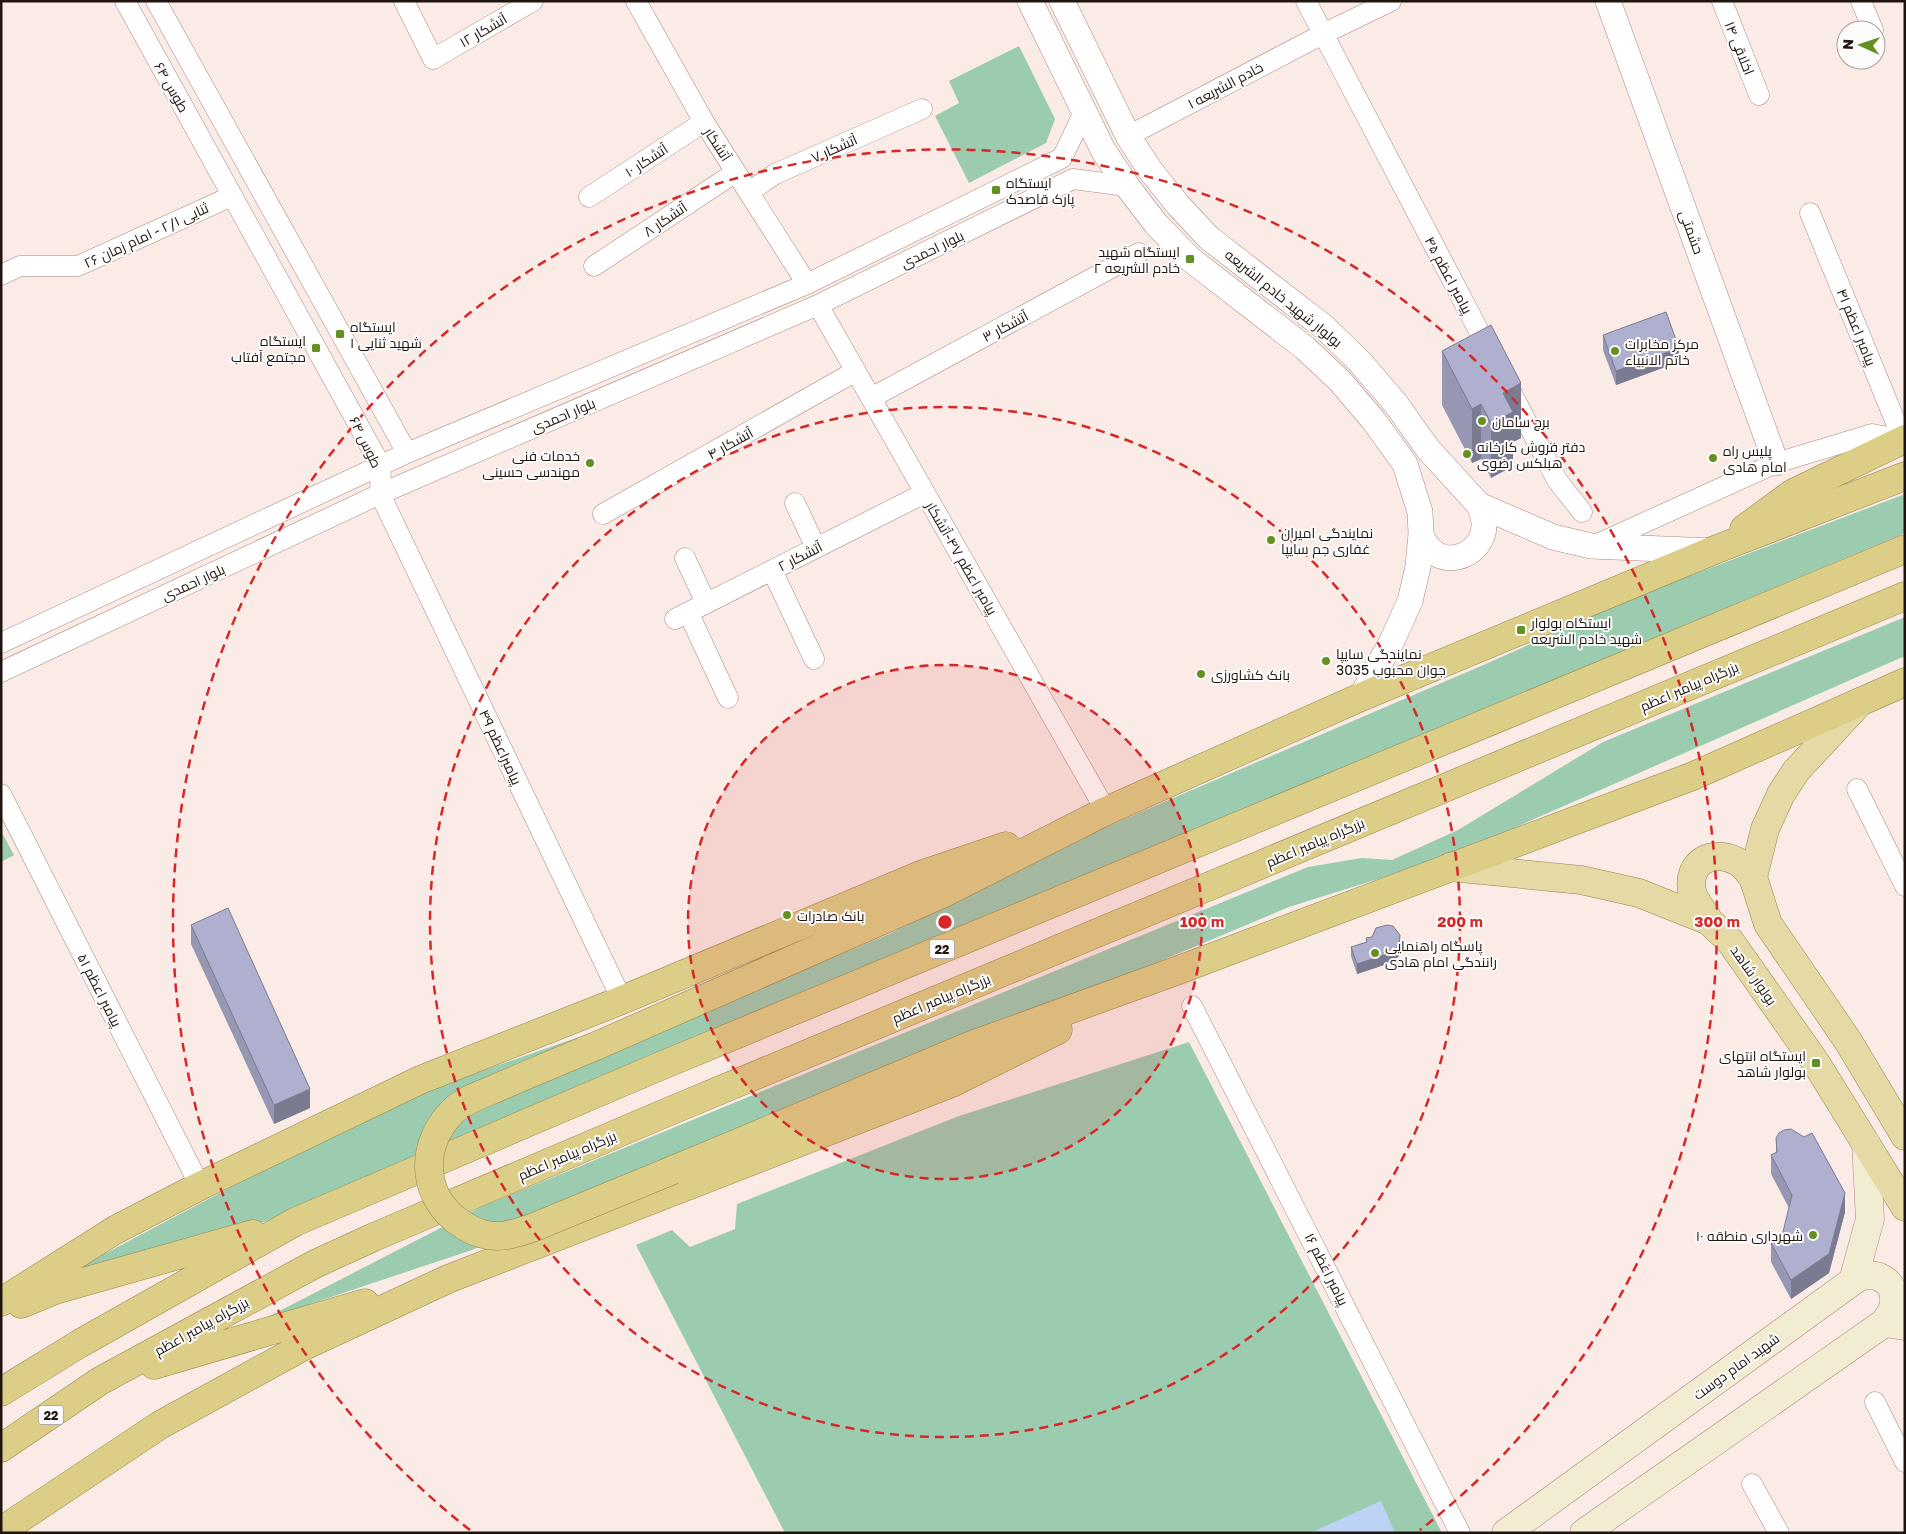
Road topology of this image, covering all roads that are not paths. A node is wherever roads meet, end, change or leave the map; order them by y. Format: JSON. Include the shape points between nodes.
{"nodes":[{"id":1,"x":125,"y":1,"type":"edge"},
{"id":2,"x":156,"y":1,"type":"edge"},
{"id":3,"x":404,"y":1,"type":"edge"},
{"id":4,"x":533,"y":1,"type":"edge"},
{"id":5,"x":636,"y":1,"type":"edge"},
{"id":6,"x":1030,"y":1,"type":"edge"},
{"id":7,"x":1062,"y":1,"type":"edge"},
{"id":8,"x":1306,"y":1,"type":"edge"},
{"id":9,"x":1391,"y":1,"type":"edge"},
{"id":10,"x":1608,"y":1,"type":"edge"},
{"id":11,"x":1722,"y":1,"type":"edge"},
{"id":12,"x":1861,"y":1,"type":"edge"},
{"id":13,"x":1869,"y":20,"type":"edge"},
{"id":14,"x":1323,"y":34,"type":"junction"},
{"id":15,"x":1759,"y":95,"type":"dead end"},
{"id":16,"x":922,"y":109,"type":"dead end"},
{"id":17,"x":1084,"y":112,"type":"junction"},
{"id":18,"x":704,"y":122,"type":"junction"},
{"id":19,"x":1128,"y":136,"type":"junction"},
{"id":20,"x":1062,"y":158,"type":"junction"},
{"id":21,"x":736,"y":172,"type":"junction"},
{"id":22,"x":1073,"y":178,"type":"junction"},
{"id":23,"x":1127,"y":186,"type":"junction"},
{"id":24,"x":749,"y":192,"type":"junction"},
{"id":25,"x":232,"y":196,"type":"junction"},
{"id":26,"x":589,"y":197,"type":"dead end"},
{"id":27,"x":1810,"y":214,"type":"dead end"},
{"id":28,"x":1139,"y":254,"type":"dead end"},
{"id":29,"x":594,"y":266,"type":"dead end"},
{"id":30,"x":1,"y":275,"type":"edge"},
{"id":31,"x":807,"y":284,"type":"junction"},
{"id":32,"x":818,"y":305,"type":"junction"},
{"id":33,"x":856,"y":372,"type":"junction"},
{"id":34,"x":871,"y":398,"type":"junction"},
{"id":35,"x":1904,"y":439,"type":"edge"},
{"id":36,"x":407,"y":453,"type":"junction"},
{"id":37,"x":1776,"y":463,"type":"junction"},
{"id":38,"x":381,"y":466,"type":"junction"},
{"id":39,"x":1905,"y":476,"type":"edge"},
{"id":40,"x":926,"y":493,"type":"junction"},
{"id":41,"x":380,"y":494,"type":"junction"},
{"id":42,"x":795,"y":503,"type":"dead end"},
{"id":43,"x":1479,"y":505,"type":"junction"},
{"id":44,"x":1582,"y":512,"type":"dead end"},
{"id":45,"x":603,"y":514,"type":"dead end"},
{"id":46,"x":1421,"y":534,"type":"junction"},
{"id":47,"x":1591,"y":546,"type":"junction"},
{"id":48,"x":816,"y":548,"type":"junction"},
{"id":49,"x":1905,"y":549,"type":"edge"},
{"id":50,"x":1712,"y":552,"type":"junction"},
{"id":51,"x":684,"y":558,"type":"dead end"},
{"id":52,"x":772,"y":570,"type":"junction"},
{"id":53,"x":1905,"y":596,"type":"edge"},
{"id":54,"x":689,"y":612,"type":"junction"},
{"id":55,"x":1,"y":643,"type":"edge"},
{"id":56,"x":814,"y":659,"type":"dead end"},
{"id":57,"x":1,"y":672,"type":"edge"},
{"id":58,"x":1905,"y":682,"type":"edge"},
{"id":59,"x":1361,"y":697,"type":"junction"},
{"id":60,"x":728,"y":698,"type":"dead end"},
{"id":61,"x":1860,"y":702,"type":"junction"},
{"id":62,"x":1857,"y":789,"type":"dead end"},
{"id":63,"x":1,"y":794,"type":"edge"},
{"id":64,"x":1106,"y":811,"type":"junction"},
{"id":65,"x":1450,"y":867,"type":"junction"},
{"id":66,"x":1753,"y":877,"type":"junction"},
{"id":67,"x":1905,"y":886,"type":"edge"},
{"id":68,"x":1709,"y":921,"type":"junction"},
{"id":69,"x":1176,"y":971,"type":"junction"},
{"id":70,"x":622,"y":1000,"type":"junction"},
{"id":71,"x":1192,"y":1006,"type":"dead end"},
{"id":72,"x":1905,"y":1136,"type":"edge"},
{"id":73,"x":1866,"y":1143,"type":"junction"},
{"id":74,"x":200,"y":1186,"type":"junction"},
{"id":75,"x":1905,"y":1207,"type":"edge"},
{"id":76,"x":295,"y":1222,"type":"junction"},
{"id":77,"x":448,"y":1279,"type":"junction"},
{"id":78,"x":1853,"y":1282,"type":"junction"},
{"id":79,"x":1,"y":1302,"type":"edge"},
{"id":80,"x":1,"y":1313,"type":"edge"},
{"id":81,"x":1895,"y":1324,"type":"edge"},
{"id":82,"x":100,"y":1381,"type":"junction"},
{"id":83,"x":1,"y":1392,"type":"edge"},
{"id":84,"x":1875,"y":1402,"type":"dead end"},
{"id":85,"x":1,"y":1448,"type":"edge"},
{"id":86,"x":1905,"y":1462,"type":"edge"},
{"id":87,"x":1752,"y":1484,"type":"dead end"},
{"id":88,"x":1,"y":1531,"type":"edge"},
{"id":89,"x":1460,"y":1533,"type":"edge"},
{"id":90,"x":1506,"y":1533,"type":"edge"},
{"id":91,"x":1584,"y":1533,"type":"edge"},
{"id":92,"x":1779,"y":1533,"type":"edge"}],
"edges":[{"from":1,"to":25,"type":"street","name":"طوس ۶۴"},
{"from":2,"to":36,"type":"street","name":"طوس ۶۴"},
{"from":3,"to":4,"type":"street","name":"آتشکار ۱۲","via":[[434,59]]},
{"from":5,"to":18,"type":"street","name":"آتشکار"},
{"from":6,"to":17,"type":"street","name":"بولوار شهید خادم الشریعه"},
{"from":7,"to":19,"type":"street","name":"بولوار شهید خادم الشریعه"},
{"from":8,"to":14,"type":"street","name":"پیامبر اعظم ۴۵"},
{"from":9,"to":14,"type":"street","name":"خادم الشریعه ۱"},
{"from":10,"to":37,"type":"street","name":"حشمتی"},
{"from":11,"to":15,"type":"street","name":"اخلاقی ۱۴"},
{"from":12,"to":13,"type":"street"},
{"from":14,"to":19,"type":"street","name":"خادم الشریعه ۱"},
{"from":14,"to":44,"type":"street","name":"پیامبر اعظم ۴۵","via":[[1557,480]]},
{"from":16,"to":24,"type":"street","name":"آتشکار ۷","via":[[774,174]]},
{"from":17,"to":20,"type":"street"},
{"from":17,"to":23,"type":"street","name":"بولوار شهید خادم الشریعه","via":[[1103,150]]},
{"from":18,"to":21,"type":"street","name":"آتشکار"},
{"from":18,"to":26,"type":"street","name":"آتشکار ۱۰"},
{"from":19,"to":43,"type":"street","name":"بولوار شهید خادم الشریعه","via":[[1150,170],[1209,238],[1324,327],[1360,362],[1428,449]]},
{"from":20,"to":22,"type":"street","via":[[1070,164]]},
{"from":20,"to":31,"type":"street","name":"بلوار احمدی"},
{"from":21,"to":24,"type":"street","name":"آتشکار"},
{"from":21,"to":29,"type":"street","name":"آتشکار ۸"},
{"from":22,"to":23,"type":"street"},
{"from":22,"to":32,"type":"street","name":"بلوار احمدی"},
{"from":23,"to":46,"type":"street","name":"بولوار شهید خادم الشریعه","via":[[1156,224],[1190,259],[1305,348],[1340,381],[1374,421],[1405,464],[1420,512]]},
{"from":24,"to":31,"type":"street","name":"آتشکار"},
{"from":25,"to":30,"type":"street","name":"ثنایی ۲/۱ - امام زمان ۲۶","via":[[78,266],[20,266]]},
{"from":25,"to":38,"type":"street","name":"طوس ۶۴"},
{"from":27,"to":35,"type":"street","name":"پیامبر اعظم ۴۱"},
{"from":28,"to":34,"type":"street","name":"آتشکار ۳"},
{"from":31,"to":36,"type":"street","name":"بلوار احمدی"},
{"from":32,"to":33,"type":"street","name":"پیامبر اعظم ۴۷-آتشکار"},
{"from":32,"to":41,"type":"street","name":"بلوار احمدی"},
{"from":33,"to":34,"type":"street","name":"پیامبر اعظم ۴۷-آتشکار"},
{"from":33,"to":45,"type":"street","name":"آتشکار ۴"},
{"from":34,"to":40,"type":"street","name":"پیامبر اعظم ۴۷-آتشکار"},
{"from":35,"to":37,"type":"street","via":[[1872,434]]},
{"from":35,"to":50,"type":"highway","via":[[1793,493]]},
{"from":36,"to":38,"type":"street","name":"بلوار احمدی"},
{"from":36,"to":41,"type":"street","name":"طوس ۶۴"},
{"from":37,"to":47,"type":"street"},
{"from":38,"to":41,"type":"street","name":"طوس ۶۴"},
{"from":38,"to":55,"type":"street","name":"بلوار احمدی"},
{"from":39,"to":50,"type":"highway"},
{"from":40,"to":48,"type":"street","name":"آتشکار ۲"},
{"from":40,"to":64,"type":"street","name":"پیامبر اعظم ۴۷-آتشکار"},
{"from":41,"to":57,"type":"street","name":"بلوار احمدی"},
{"from":41,"to":70,"type":"street","name":"پیامبراعظم ۴۹"},
{"from":42,"to":48,"type":"street"},
{"from":43,"to":46,"type":"street","via":[[1484,523],[1482,538],[1472,551],[1458,558],[1442,556],[1429,548]]},
{"from":43,"to":47,"type":"street","name":"بولوار شهید خادم الشریعه","via":[[1553,537]]},
{"from":46,"to":59,"type":"street","name":"بولوار شهید خادم الشریعه","via":[[1410,601]]},
{"from":47,"to":50,"type":"street","name":"بولوار شهید خادم الشریعه"},
{"from":48,"to":52,"type":"street","name":"آتشکار ۲"},
{"from":49,"to":76,"type":"highway","number":"22","via":[[660,1066]]},
{"from":50,"to":59,"type":"highway"},
{"from":51,"to":54,"type":"street"},
{"from":52,"to":54,"type":"street","name":"آتشکار ۲"},
{"from":52,"to":56,"type":"street"},
{"from":53,"to":82,"type":"highway","name":"بزرگراه پیامبر اعظم","number":"22","via":[[383,1234],[315,1264]]},
{"from":54,"to":60,"type":"street"},
{"from":58,"to":61,"type":"highway"},
{"from":59,"to":64,"type":"highway"},
{"from":61,"to":65,"type":"highway","via":[[1693,776]]},
{"from":61,"to":66,"type":"main road","via":[[1796,771],[1781,794],[1765,829]]},
{"from":62,"to":67,"type":"street"},
{"from":63,"to":74,"type":"street","name":"پیامبر اعظم ۵۱"},
{"from":64,"to":69,"type":"highway","bridge":true,"via":[[942,894],[475,1097],[455,1109],[439,1126],[430,1148],[428,1170],[434,1193],[447,1213],[465,1227],[486,1235],[510,1236],[972,1045]]},
{"from":64,"to":70,"type":"highway","via":[[923,874]]},
{"from":65,"to":68,"type":"main road","name":"بولوار شاهد","via":[[1581,880],[1639,893]]},
{"from":65,"to":69,"type":"highway"},
{"from":66,"to":68,"type":"main road","via":[[1739,862],[1729,858],[1708,857],[1698,864],[1693,874],[1692,893]]},
{"from":66,"to":72,"type":"main road","via":[[1768,924],[1848,1041]]},
{"from":68,"to":73,"type":"main road","name":"بولوار شاهد","via":[[1730,941],[1805,1046]]},
{"from":69,"to":77,"type":"highway","via":[[952,1083]]},
{"from":70,"to":74,"type":"highway","via":[[420,1080]]},
{"from":71,"to":89,"type":"street","name":"پیامبر اعظم ۱۶"},
{"from":73,"to":75,"type":"main road","name":"بولوار شاهد"},
{"from":73,"to":78,"type":"main road","via":[[1870,1219]]},
{"from":74,"to":79,"type":"highway","via":[[115,1230]]},
{"from":76,"to":80,"type":"highway","via":[[55,1290]]},
{"from":76,"to":83,"type":"highway","number":"22"},
{"from":77,"to":82,"type":"highway"},
{"from":77,"to":88,"type":"highway","via":[[304,1346],[160,1425]]},
{"from":78,"to":81,"type":"main road","via":[[1862,1276],[1872,1275],[1889,1284],[1894,1294]]},
{"from":78,"to":90,"type":"main road","name":"شهید امام دوست"},
{"from":81,"to":91,"type":"main road"},
{"from":82,"to":85,"type":"highway","name":"بزرگراه پیامبر اعظم","number":"22"},
{"from":84,"to":86,"type":"street"},
{"from":87,"to":92,"type":"street"}]}
